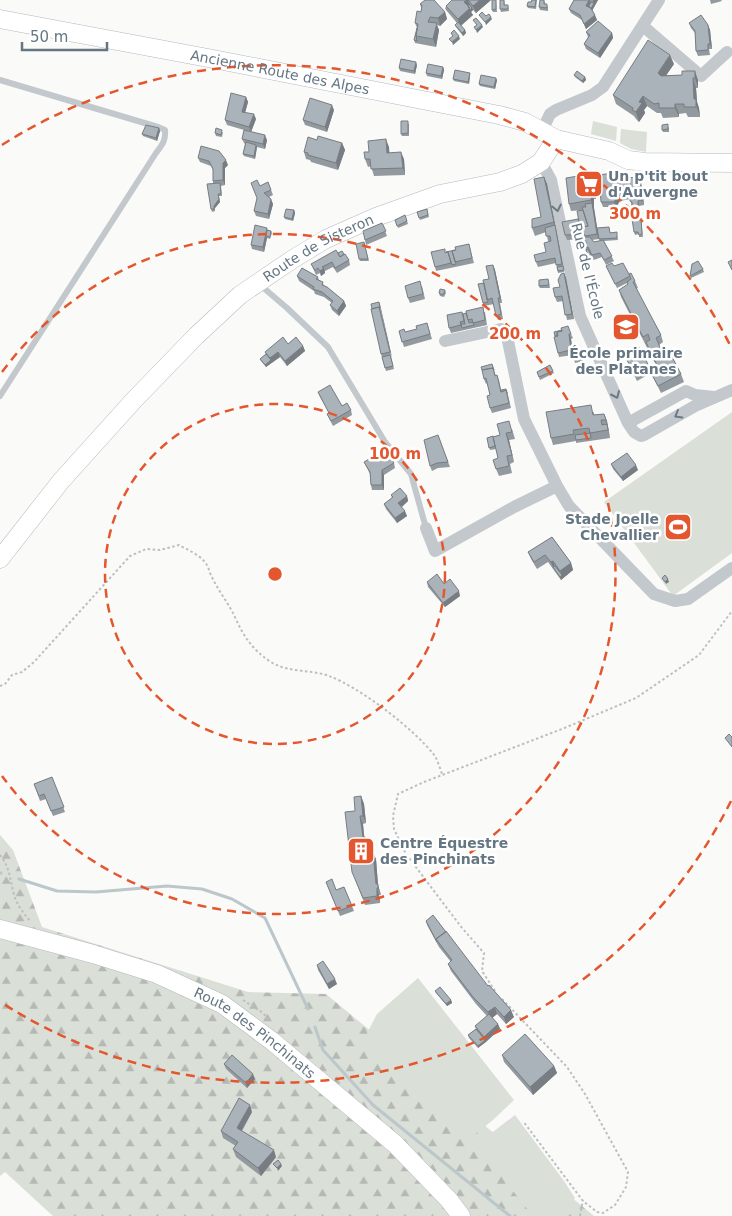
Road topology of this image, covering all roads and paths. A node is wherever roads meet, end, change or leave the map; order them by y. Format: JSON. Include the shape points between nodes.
{"nodes":[{"id":1,"x":659,"y":0,"type":"edge"},
{"id":2,"x":0,"y":19,"type":"edge"},
{"id":3,"x":643,"y":26,"type":"junction"},
{"id":4,"x":727,"y":52,"type":"dead end"},
{"id":5,"x":0,"y":80,"type":"edge"},
{"id":6,"x":549,"y":135,"type":"junction"},
{"id":7,"x":541,"y":162,"type":"junction"},
{"id":8,"x":732,"y":163,"type":"edge"},
{"id":9,"x":257,"y":283,"type":"junction"},
{"id":10,"x":445,"y":341,"type":"dead end"},
{"id":11,"x":732,"y":390,"type":"edge"},
{"id":12,"x":0,"y":396,"type":"edge"},
{"id":13,"x":716,"y":397,"type":"junction"},
{"id":14,"x":628,"y":423,"type":"junction"},
{"id":15,"x":557,"y":486,"type":"junction"},
{"id":16,"x":426,"y":528,"type":"joint"},
{"id":17,"x":0,"y":559,"type":"edge"},
{"id":18,"x":732,"y":568,"type":"edge"},
{"id":19,"x":732,"y":611,"type":"edge"},
{"id":20,"x":0,"y":686,"type":"edge"},
{"id":21,"x":442,"y":775,"type":"junction"},
{"id":22,"x":0,"y":929,"type":"edge"},
{"id":23,"x":524,"y":1121,"type":"dead end"},
{"id":24,"x":583,"y":1200,"type":"junction"},
{"id":25,"x":461,"y":1216,"type":"edge"},
{"id":26,"x":580,"y":1216,"type":"edge"}],
"edges":[{"from":1,"to":3,"type":"street"},
{"from":2,"to":6,"type":"main road","name":"Ancienne Route des Alpes","via":[[499,115],[525,122]]},
{"from":3,"to":4,"type":"street","via":[[701,76]]},
{"from":3,"to":6,"type":"street","via":[[603,87],[550,114]]},
{"from":5,"to":12,"type":"lane","via":[[158,126],[165,130],[166,137]]},
{"from":6,"to":7,"type":"main road","name":"Route de Sisteron"},
{"from":6,"to":8,"type":"main road","via":[[568,143],[609,151],[628,160]]},
{"from":7,"to":9,"type":"main road","name":"Route de Sisteron","via":[[500,182],[440,194],[376,217],[326,239]]},
{"from":7,"to":14,"type":"street","name":"Rue de l'École","one_way":true,"via":[[551,180],[580,316]]},
{"from":9,"to":16,"type":"lane","via":[[328,347],[385,442],[411,474]]},
{"from":9,"to":17,"type":"main road","name":"Route de Sisteron","via":[[196,336],[134,400],[61,481]]},
{"from":10,"to":15,"type":"street","via":[[501,329],[507,336],[524,419]]},
{"from":11,"to":13,"type":"street"},
{"from":13,"to":14,"type":"street","via":[[686,391]]},
{"from":13,"to":14,"type":"street","name":"Rue de l'École","one_way":true,"via":[[641,436]]},
{"from":15,"to":16,"type":"street","via":[[435,551]]},
{"from":15,"to":18,"type":"street","via":[[570,506],[654,594],[675,601],[688,599]]},
{"from":19,"to":21,"type":"path","via":[[699,655],[636,698]]},
{"from":20,"to":21,"type":"path","via":[[34,662],[130,556],[146,549],[160,550],[179,545],[208,565],[223,599],[257,651],[279,667],[328,676],[371,700],[421,741],[435,757]]},
{"from":21,"to":24,"type":"path","via":[[398,794],[394,829],[406,854],[484,953],[482,971],[485,978],[567,1067],[628,1172],[626,1187],[615,1205],[602,1213]]},
{"from":22,"to":25,"type":"main road","name":"Route des Pinchinats","via":[[157,974],[222,1004],[272,1041],[395,1144]]},
{"from":23,"to":24,"type":"path"},
{"from":24,"to":26,"type":"path"}]}
